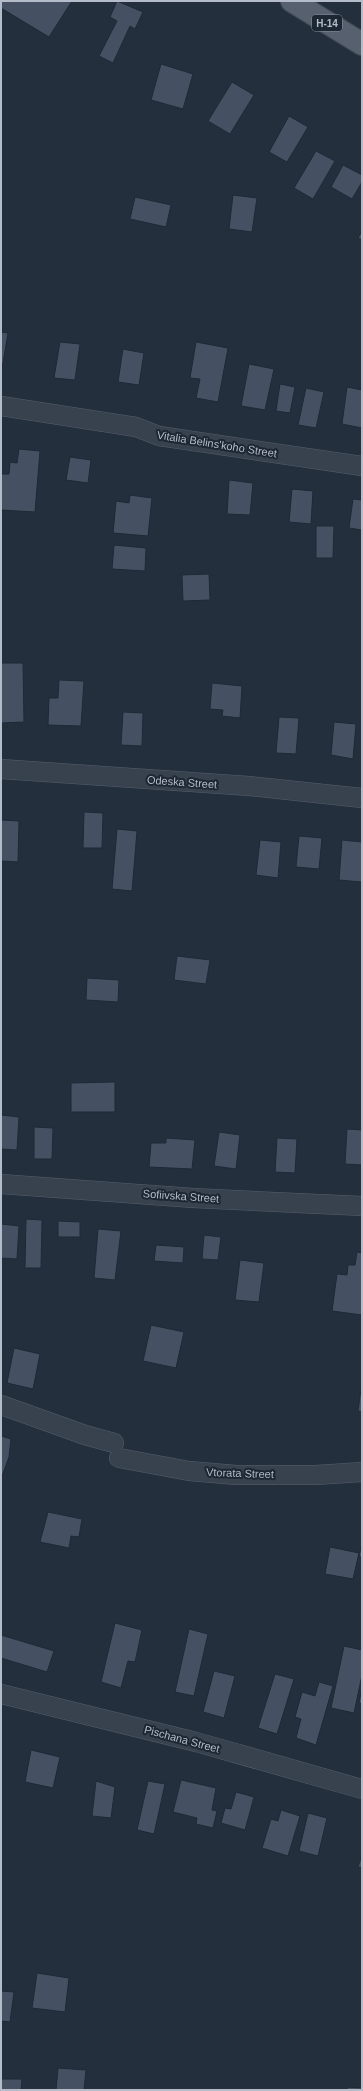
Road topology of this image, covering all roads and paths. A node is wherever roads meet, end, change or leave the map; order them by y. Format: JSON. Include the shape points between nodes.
{"nodes":[{"id":1,"x":292,"y":1,"type":"edge"},
{"id":2,"x":362,"y":44,"type":"edge"},
{"id":3,"x":1,"y":406,"type":"edge"},
{"id":4,"x":362,"y":466,"type":"edge"},
{"id":5,"x":1,"y":769,"type":"edge"},
{"id":6,"x":362,"y":798,"type":"edge"},
{"id":7,"x":1,"y":1184,"type":"edge"},
{"id":8,"x":362,"y":1206,"type":"edge"},
{"id":9,"x":1,"y":1405,"type":"edge"},
{"id":10,"x":362,"y":1472,"type":"edge"},
{"id":11,"x":1,"y":1694,"type":"edge"},
{"id":12,"x":362,"y":1789,"type":"edge"}],
"edges":[{"from":1,"to":2,"type":"main road","number":"Н-14"},
{"from":3,"to":4,"type":"street","name":"Vitalia Belins'koho Street","via":[[136,427],[159,436]]},
{"from":5,"to":6,"type":"street","name":"Odeska Street","via":[[249,786]]},
{"from":7,"to":8,"type":"street","name":"Sofiivska Street","via":[[193,1198]]},
{"from":9,"to":10,"type":"street","name":"Vtorata Street","via":[[85,1434],[117,1450],[189,1471],[236,1475]]},
{"from":11,"to":12,"type":"street","name":"Pischana Street","via":[[188,1740]]}]}
